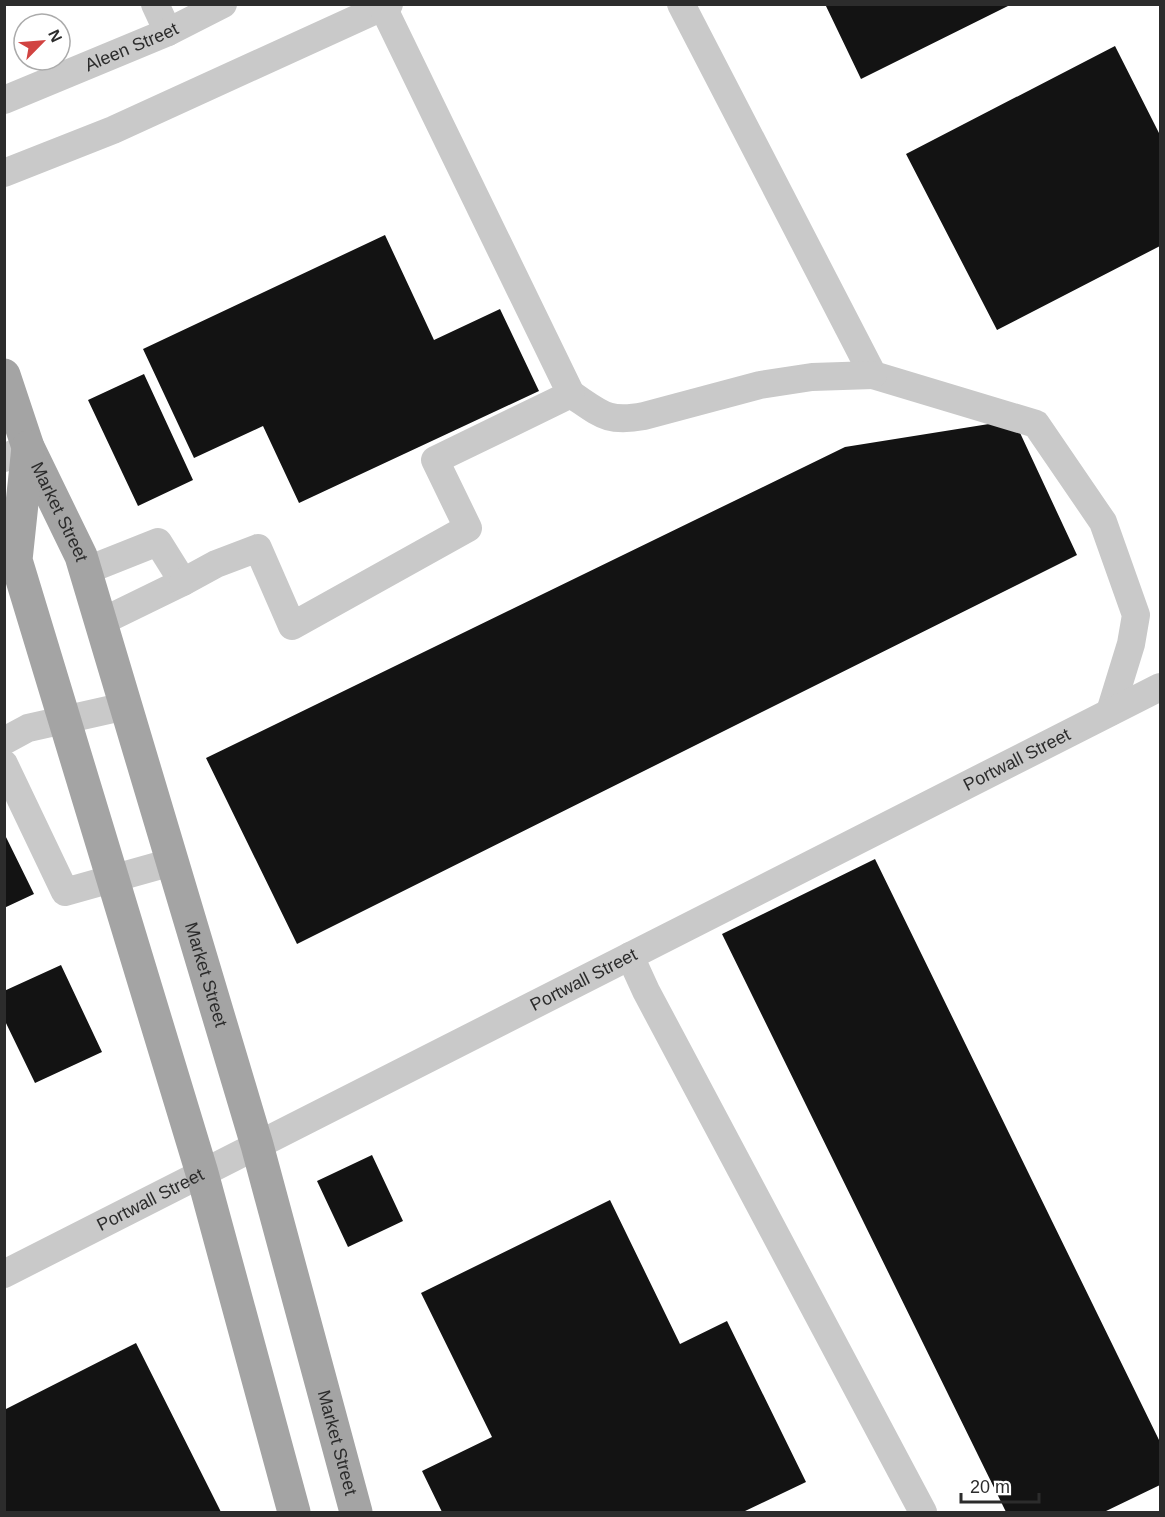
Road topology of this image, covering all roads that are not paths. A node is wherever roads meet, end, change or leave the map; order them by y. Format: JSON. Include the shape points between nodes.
{"nodes":[{"id":1,"x":155,"y":4,"type":"edge"},
{"id":2,"x":223,"y":4,"type":"edge"},
{"id":3,"x":681,"y":4,"type":"edge"},
{"id":4,"x":386,"y":6,"type":"edge"},
{"id":5,"x":168,"y":32,"type":"junction"},
{"id":6,"x":4,"y":100,"type":"edge"},
{"id":7,"x":4,"y":173,"type":"edge"},
{"id":8,"x":4,"y":375,"type":"edge"},
{"id":9,"x":873,"y":375,"type":"junction"},
{"id":10,"x":571,"y":394,"type":"junction"},
{"id":11,"x":16,"y":452,"type":"edge"},
{"id":12,"x":85,"y":571,"type":"junction"},
{"id":13,"x":183,"y":582,"type":"junction"},
{"id":14,"x":100,"y":622,"type":"junction"},
{"id":15,"x":1161,"y":687,"type":"edge"},
{"id":16,"x":126,"y":706,"type":"junction"},
{"id":17,"x":1110,"y":712,"type":"junction"},
{"id":18,"x":65,"y":721,"type":"junction"},
{"id":19,"x":4,"y":741,"type":"edge"},
{"id":20,"x":4,"y":764,"type":"edge"},
{"id":21,"x":172,"y":862,"type":"junction"},
{"id":22,"x":112,"y":878,"type":"junction"},
{"id":23,"x":630,"y":956,"type":"junction"},
{"id":24,"x":257,"y":1145,"type":"junction"},
{"id":25,"x":202,"y":1173,"type":"junction"},
{"id":26,"x":4,"y":1274,"type":"edge"},
{"id":27,"x":294,"y":1512,"type":"edge"},
{"id":28,"x":356,"y":1512,"type":"edge"},
{"id":29,"x":923,"y":1512,"type":"edge"}],
"edges":[{"from":1,"to":5,"type":"street"},
{"from":2,"to":5,"type":"street","name":"Aleen Street"},
{"from":3,"to":9,"type":"street"},
{"from":4,"to":7,"type":"street","via":[[113,130]]},
{"from":4,"to":10,"type":"street"},
{"from":5,"to":6,"type":"street","name":"Aleen Street"},
{"from":8,"to":11,"type":"main road","name":"Market Street"},
{"from":9,"to":10,"type":"street","via":[[812,377],[760,385],[626,420],[604,417]]},
{"from":9,"to":17,"type":"street","via":[[1036,424],[1103,522],[1136,615]]},
{"from":10,"to":13,"type":"street","via":[[435,460],[468,528],[292,626],[258,548]]},
{"from":11,"to":12,"type":"main road","name":"Market Street","via":[[81,556]]},
{"from":11,"to":18,"type":"main road","name":"Market Street","via":[[16,560]]},
{"from":12,"to":13,"type":"street","via":[[158,542]]},
{"from":12,"to":14,"type":"main road","name":"Market Street"},
{"from":13,"to":14,"type":"street"},
{"from":14,"to":16,"type":"main road","name":"Market Street"},
{"from":15,"to":17,"type":"street","name":"Portwall Street"},
{"from":16,"to":18,"type":"street"},
{"from":16,"to":21,"type":"main road","name":"Market Street"},
{"from":17,"to":23,"type":"street","name":"Portwall Street"},
{"from":18,"to":19,"type":"street","via":[[28,729]]},
{"from":18,"to":22,"type":"main road","name":"Market Street"},
{"from":20,"to":22,"type":"street","via":[[65,892]]},
{"from":21,"to":22,"type":"street"},
{"from":21,"to":24,"type":"main road","name":"Market Street"},
{"from":22,"to":25,"type":"main road","name":"Market Street"},
{"from":23,"to":24,"type":"street","name":"Portwall Street"},
{"from":23,"to":29,"type":"street"},
{"from":24,"to":25,"type":"street","name":"Portwall Street"},
{"from":24,"to":28,"type":"main road","name":"Market Street"},
{"from":25,"to":26,"type":"street","name":"Portwall Street"},
{"from":25,"to":27,"type":"main road","name":"Market Street"}]}
